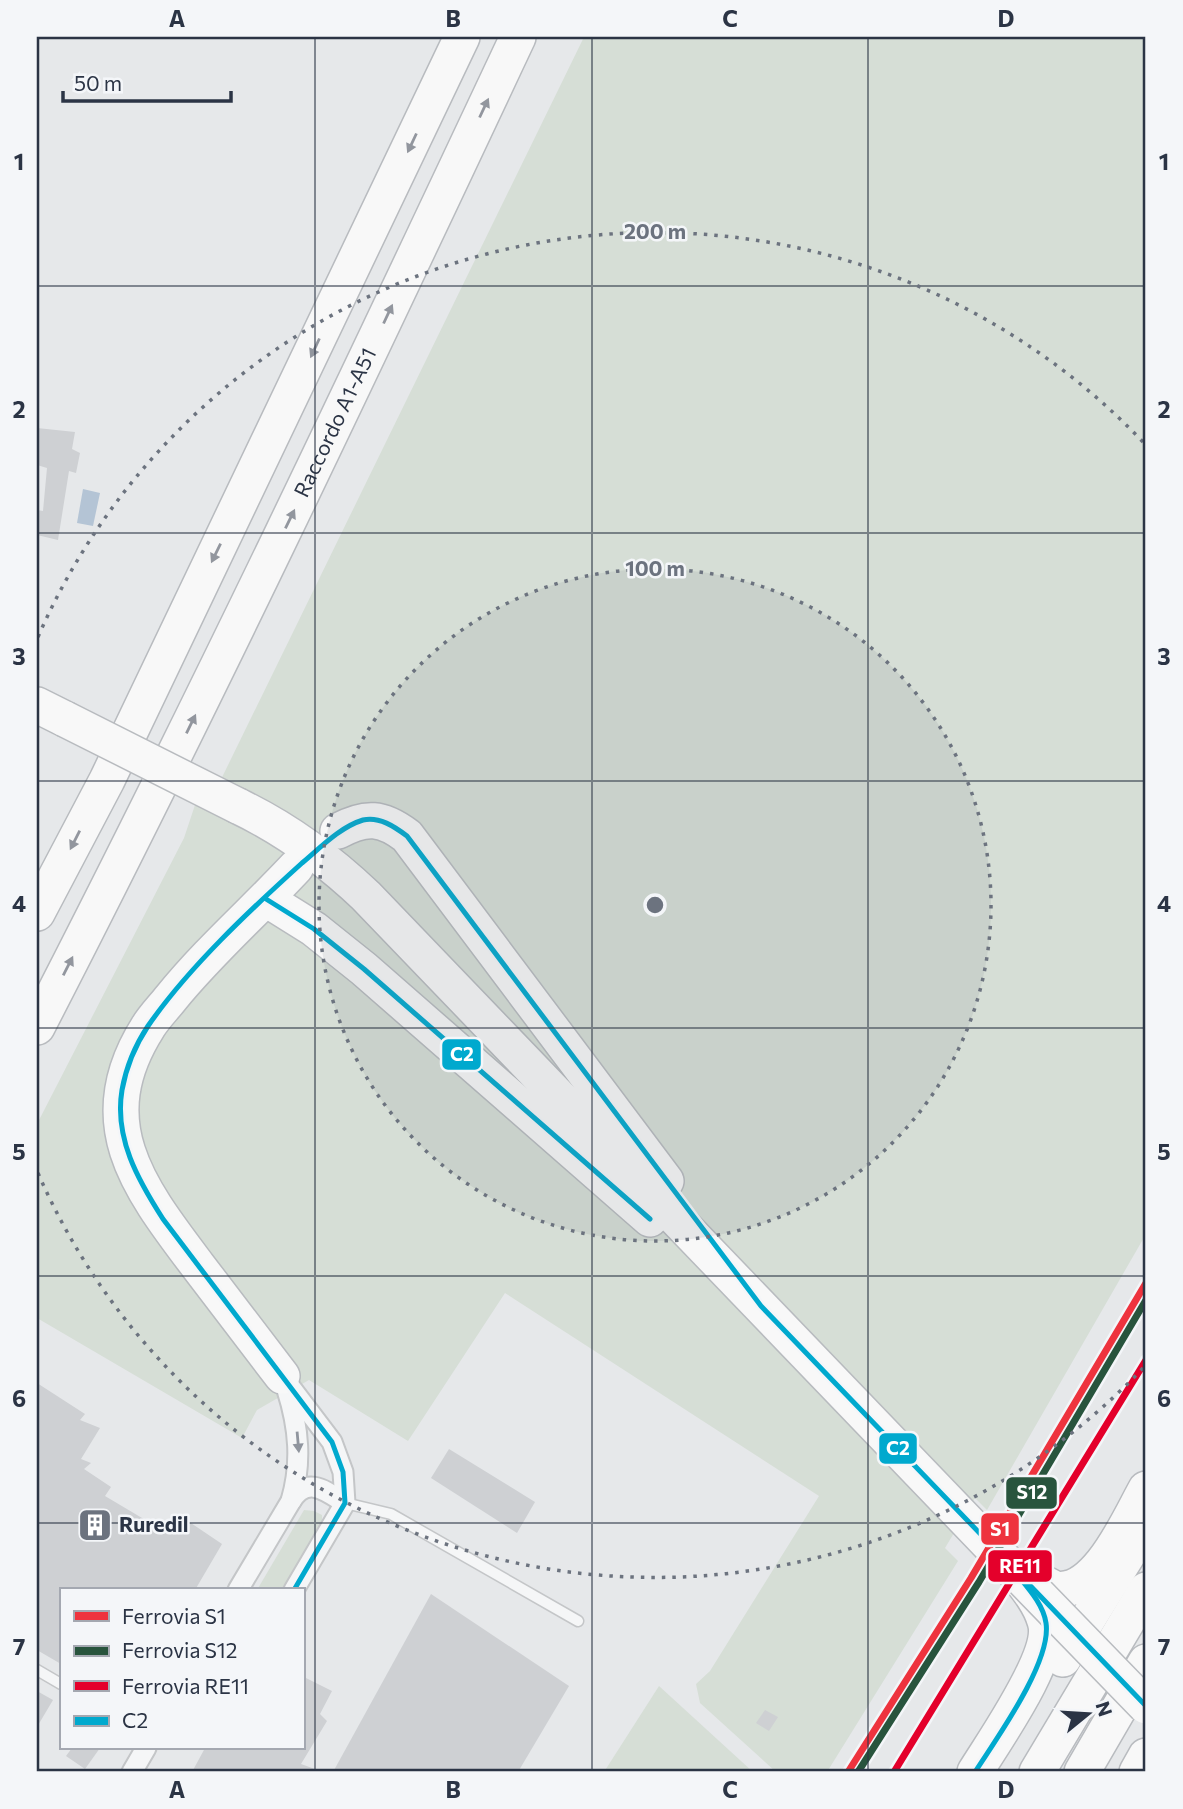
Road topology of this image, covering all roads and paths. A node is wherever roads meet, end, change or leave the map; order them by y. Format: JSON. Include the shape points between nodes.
{"nodes":[{"id":1,"x":462,"y":37,"type":"edge"},
{"id":2,"x":518,"y":37,"type":"edge"},
{"id":3,"x":51,"y":712,"type":"edge"},
{"id":4,"x":338,"y":831,"type":"dead end"},
{"id":5,"x":296,"y":867,"type":"dead end"},
{"id":6,"x":266,"y":899,"type":"junction"},
{"id":7,"x":37,"y":913,"type":"edge"},
{"id":8,"x":37,"y":1027,"type":"edge"},
{"id":9,"x":761,"y":1306,"type":"junction"},
{"id":10,"x":282,"y":1376,"type":"junction"},
{"id":11,"x":1146,"y":1489,"type":"edge"},
{"id":12,"x":291,"y":1502,"type":"junction"},
{"id":13,"x":345,"y":1503,"type":"junction"},
{"id":14,"x":1146,"y":1525,"type":"edge"},
{"id":15,"x":1010,"y":1566,"type":"junction"},
{"id":16,"x":239,"y":1588,"type":"edge"},
{"id":17,"x":295,"y":1588,"type":"edge"},
{"id":18,"x":1146,"y":1590,"type":"edge"},
{"id":19,"x":578,"y":1621,"type":"dead end"},
{"id":20,"x":1146,"y":1662,"type":"edge"},
{"id":21,"x":37,"y":1670,"type":"edge"},
{"id":22,"x":60,"y":1683,"type":"edge"},
{"id":23,"x":1146,"y":1706,"type":"edge"},
{"id":24,"x":145,"y":1750,"type":"edge"},
{"id":25,"x":1146,"y":1756,"type":"edge"},
{"id":26,"x":132,"y":1772,"type":"edge"},
{"id":27,"x":975,"y":1772,"type":"edge"},
{"id":28,"x":998,"y":1772,"type":"edge"},
{"id":29,"x":1037,"y":1772,"type":"edge"},
{"id":30,"x":1082,"y":1772,"type":"edge"},
{"id":31,"x":1137,"y":1772,"type":"edge"}],
"edges":[{"from":1,"to":7,"type":"highway","one_way":true,"via":[[107,780]]},
{"from":8,"to":2,"type":"highway","name":"Raccordo A1-A51","one_way":true,"via":[[150,807]]},
{"from":3,"to":9,"type":"highway","bridge":true,"via":[[268,821],[318,853],[366,895]]},
{"from":4,"to":9,"type":"highway","via":[[363,820],[378,821],[407,836]]},
{"from":5,"to":6,"type":"highway"},
{"from":6,"to":9,"type":"highway","via":[[314,929],[363,969],[679,1245]]},
{"from":6,"to":10,"type":"highway","via":[[189,976],[148,1027],[129,1065],[121,1094],[121,1121],[126,1150],[163,1219]]},
{"from":9,"to":15,"type":"highway"},
{"from":10,"to":12,"type":"street","one_way":true,"via":[[296,1417],[299,1455]]},
{"from":10,"to":13,"type":"street","via":[[332,1442],[343,1472]]},
{"from":11,"to":15,"type":"highway","via":[[1110,1551],[1079,1585],[1055,1589]]},
{"from":12,"to":13,"type":"street","via":[[300,1491],[314,1487]]},
{"from":12,"to":16,"type":"street"},
{"from":13,"to":17,"type":"street"},
{"from":13,"to":19,"type":"lane","via":[[391,1514]]},
{"from":14,"to":28,"type":"highway"},
{"from":15,"to":23,"type":"highway","bridge":true},
{"from":15,"to":27,"type":"highway","bridge":true,"via":[[1041,1610],[1046,1646]]},
{"from":18,"to":29,"type":"highway"},
{"from":20,"to":30,"type":"highway"},
{"from":21,"to":22,"type":"lane"},
{"from":24,"to":26,"type":"street"},
{"from":25,"to":31,"type":"highway"}]}
